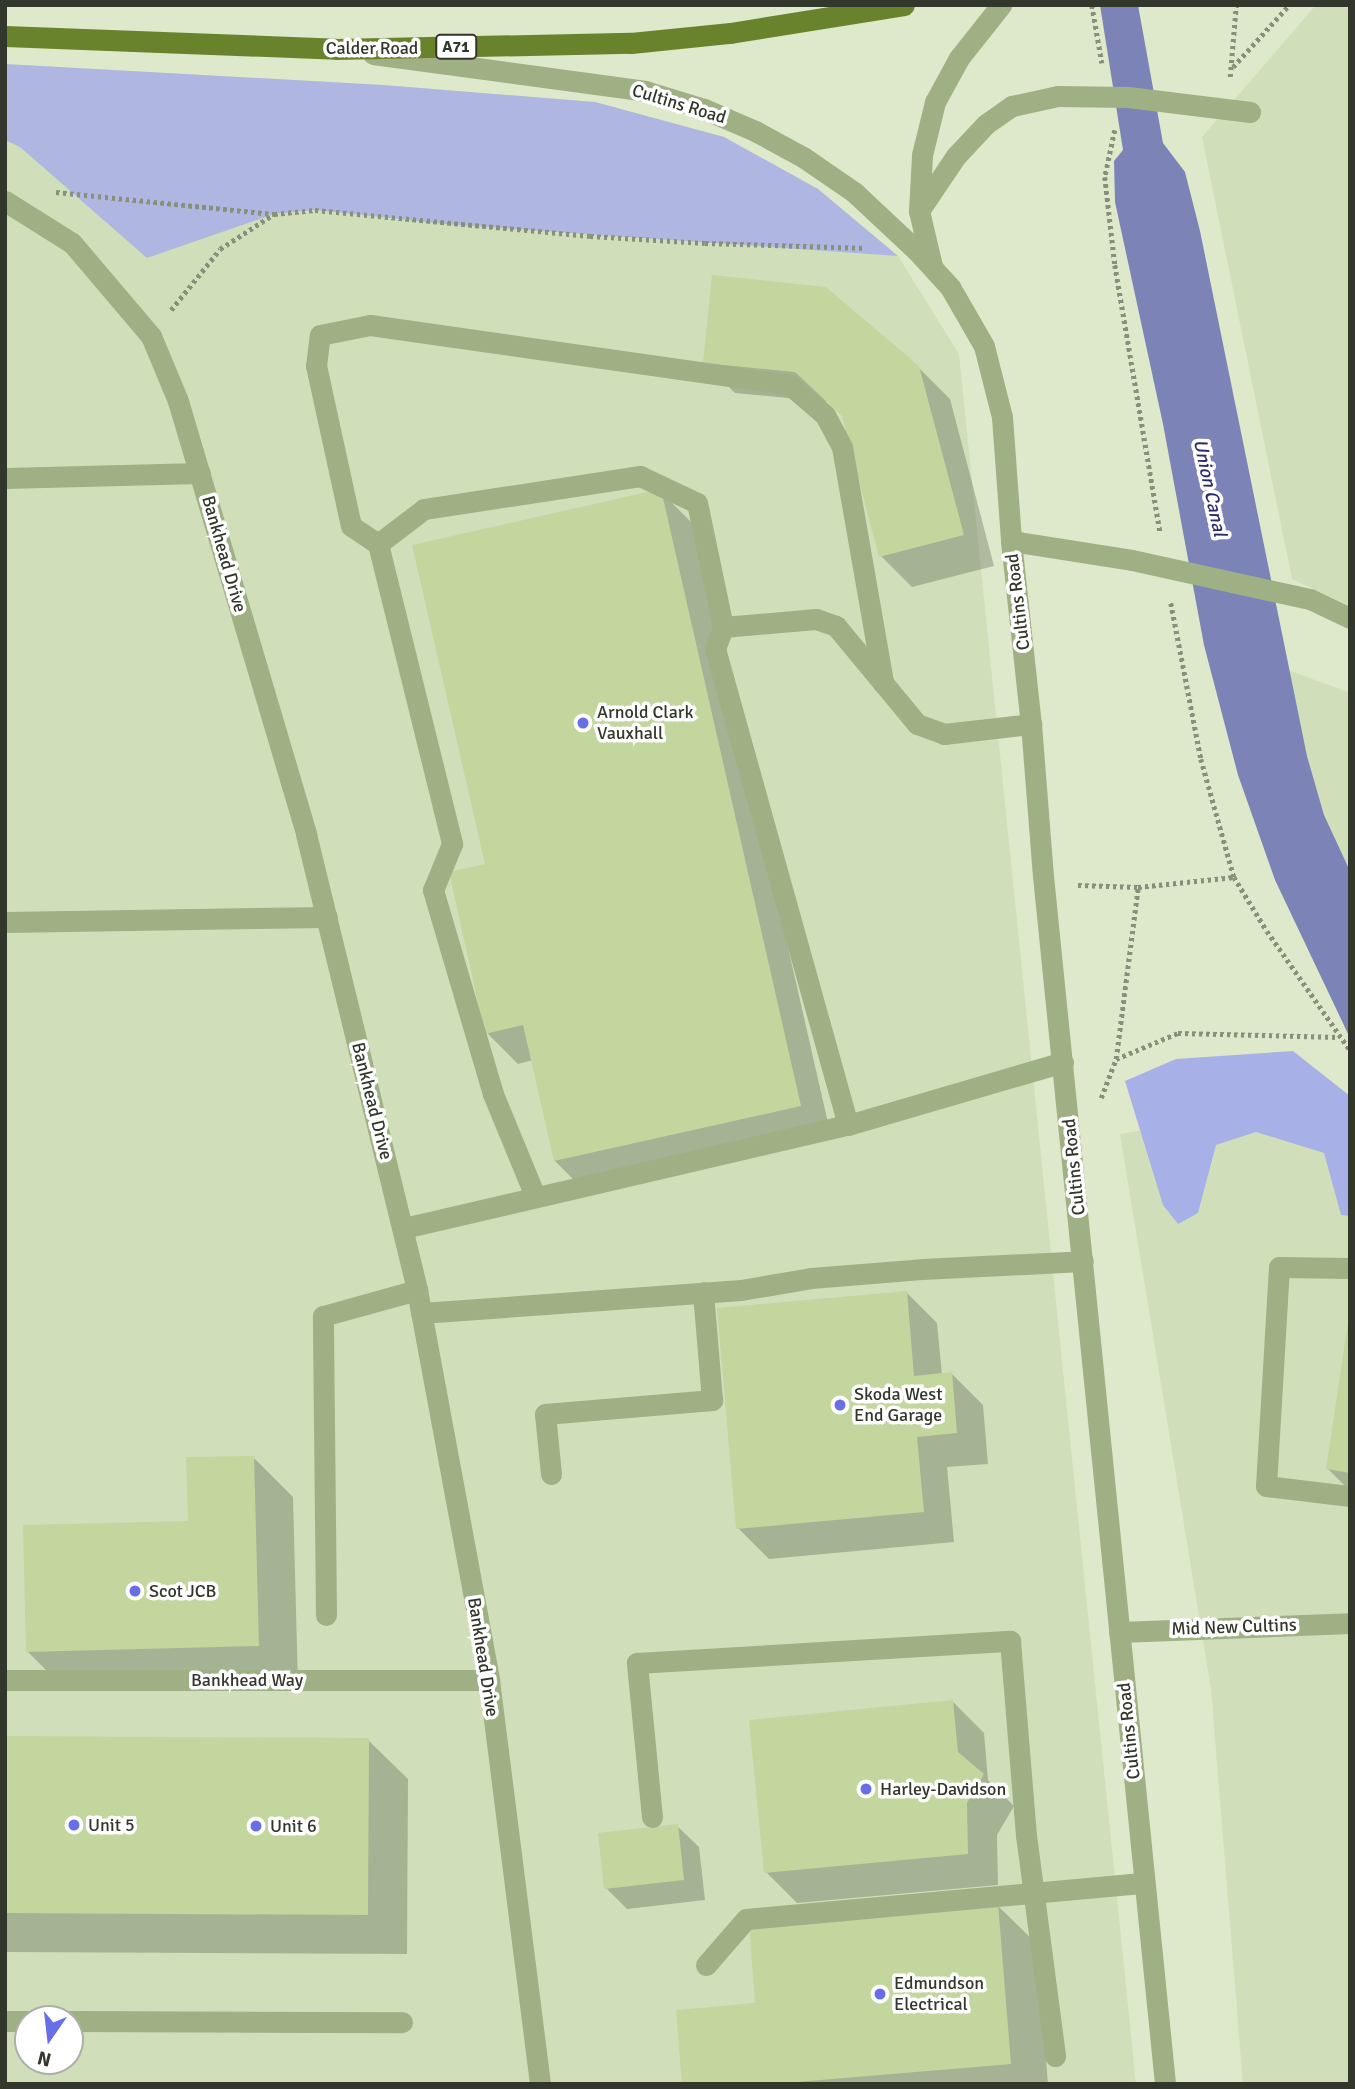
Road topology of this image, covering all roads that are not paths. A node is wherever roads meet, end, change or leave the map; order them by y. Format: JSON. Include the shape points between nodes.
{"nodes":[{"id":1,"x":904,"y":5,"type":"edge"},
{"id":2,"x":1000,"y":5,"type":"edge"},
{"id":3,"x":5,"y":36,"type":"edge"},
{"id":4,"x":336,"y":49,"type":"junction"},
{"id":5,"x":1250,"y":112,"type":"dead end"},
{"id":6,"x":5,"y":201,"type":"edge"},
{"id":7,"x":919,"y":211,"type":"junction"},
{"id":8,"x":932,"y":267,"type":"junction"},
{"id":9,"x":200,"y":473,"type":"junction"},
{"id":10,"x":5,"y":478,"type":"edge"},
{"id":11,"x":1011,"y":541,"type":"junction"},
{"id":12,"x":378,"y":544,"type":"junction"},
{"id":13,"x":1350,"y":618,"type":"edge"},
{"id":14,"x":723,"y":627,"type":"junction"},
{"id":15,"x":883,"y":683,"type":"junction"},
{"id":16,"x":1031,"y":724,"type":"junction"},
{"id":17,"x":327,"y":917,"type":"junction"},
{"id":18,"x":5,"y":922,"type":"edge"},
{"id":19,"x":1063,"y":1062,"type":"junction"},
{"id":20,"x":848,"y":1125,"type":"junction"},
{"id":21,"x":535,"y":1196,"type":"junction"},
{"id":22,"x":404,"y":1228,"type":"junction"},
{"id":23,"x":1083,"y":1261,"type":"junction"},
{"id":24,"x":1350,"y":1268,"type":"edge"},
{"id":25,"x":417,"y":1290,"type":"junction"},
{"id":26,"x":703,"y":1292,"type":"junction"},
{"id":27,"x":421,"y":1313,"type":"junction"},
{"id":28,"x":551,"y":1474,"type":"dead end"},
{"id":29,"x":1350,"y":1496,"type":"edge"},
{"id":30,"x":326,"y":1615,"type":"dead end"},
{"id":31,"x":1350,"y":1623,"type":"edge"},
{"id":32,"x":1119,"y":1632,"type":"junction"},
{"id":33,"x":5,"y":1680,"type":"edge"},
{"id":34,"x":489,"y":1680,"type":"junction"},
{"id":35,"x":652,"y":1817,"type":"dead end"},
{"id":36,"x":1144,"y":1884,"type":"junction"},
{"id":37,"x":1035,"y":1892,"type":"junction"},
{"id":38,"x":706,"y":1965,"type":"dead end"},
{"id":39,"x":84,"y":2021,"type":"edge"},
{"id":40,"x":402,"y":2022,"type":"dead end"},
{"id":41,"x":1055,"y":2056,"type":"dead end"},
{"id":42,"x":540,"y":2084,"type":"edge"},
{"id":43,"x":1165,"y":2084,"type":"edge"}],
"edges":[{"from":1,"to":4,"type":"main road","name":"Calder Road","number":"A71","via":[[730,33],[631,43]]},
{"from":2,"to":7,"type":"street","name":"Cultins Road","via":[[959,58],[935,102],[922,155]]},
{"from":3,"to":4,"type":"main road","name":"Calder Road","number":"A71"},
{"from":4,"to":8,"type":"street","name":"Cultins Road","via":[[595,82],[704,109],[803,157],[854,192]]},
{"from":5,"to":7,"type":"street","via":[[1128,97],[1058,96],[1012,106],[986,124],[956,156]]},
{"from":6,"to":9,"type":"street","name":"Bankhead Drive","via":[[72,243],[151,337],[178,401]]},
{"from":7,"to":8,"type":"street","name":"Cultins Road"},
{"from":8,"to":11,"type":"street","name":"Cultins Road","via":[[968,315],[995,381]]},
{"from":9,"to":10,"type":"street"},
{"from":9,"to":17,"type":"street","name":"Bankhead Drive"},
{"from":11,"to":13,"type":"street","via":[[1132,560],[1310,599]]},
{"from":11,"to":16,"type":"street","name":"Cultins Road"},
{"from":12,"to":14,"type":"street","via":[[424,509],[640,476],[697,503]]},
{"from":12,"to":15,"type":"street","via":[[351,526],[316,366],[320,335],[370,325],[790,385],[825,415],[842,447]]},
{"from":12,"to":21,"type":"street","via":[[452,844],[433,890],[493,1094]]},
{"from":14,"to":15,"type":"street","via":[[816,619],[836,626]]},
{"from":14,"to":20,"type":"street","via":[[715,649]]},
{"from":15,"to":16,"type":"street","via":[[917,724],[944,734]]},
{"from":16,"to":19,"type":"street","name":"Cultins Road"},
{"from":17,"to":18,"type":"street"},
{"from":17,"to":22,"type":"street","name":"Bankhead Drive"},
{"from":19,"to":20,"type":"street"},
{"from":19,"to":23,"type":"street","name":"Cultins Road"},
{"from":20,"to":21,"type":"street"},
{"from":21,"to":22,"type":"street"},
{"from":22,"to":25,"type":"street","name":"Bankhead Drive"},
{"from":23,"to":26,"type":"street","via":[[853,1275]]},
{"from":23,"to":32,"type":"street","name":"Cultins Road"},
{"from":24,"to":29,"type":"street","via":[[1279,1267],[1266,1486]]},
{"from":25,"to":27,"type":"street","name":"Bankhead Drive"},
{"from":25,"to":30,"type":"street","via":[[323,1316]]},
{"from":26,"to":27,"type":"street"},
{"from":26,"to":28,"type":"street","via":[[712,1400],[545,1414]]},
{"from":27,"to":34,"type":"street","name":"Bankhead Drive"},
{"from":31,"to":32,"type":"street","name":"Mid New Cultins"},
{"from":32,"to":36,"type":"street","name":"Cultins Road"},
{"from":33,"to":34,"type":"street","name":"Bankhead Way"},
{"from":34,"to":42,"type":"street","name":"Bankhead Drive"},
{"from":35,"to":37,"type":"street","via":[[637,1663],[1010,1641]]},
{"from":36,"to":37,"type":"street"},
{"from":36,"to":43,"type":"street","name":"Cultins Road"},
{"from":37,"to":38,"type":"street","via":[[746,1919]]},
{"from":37,"to":41,"type":"street"},
{"from":39,"to":40,"type":"street"}]}
